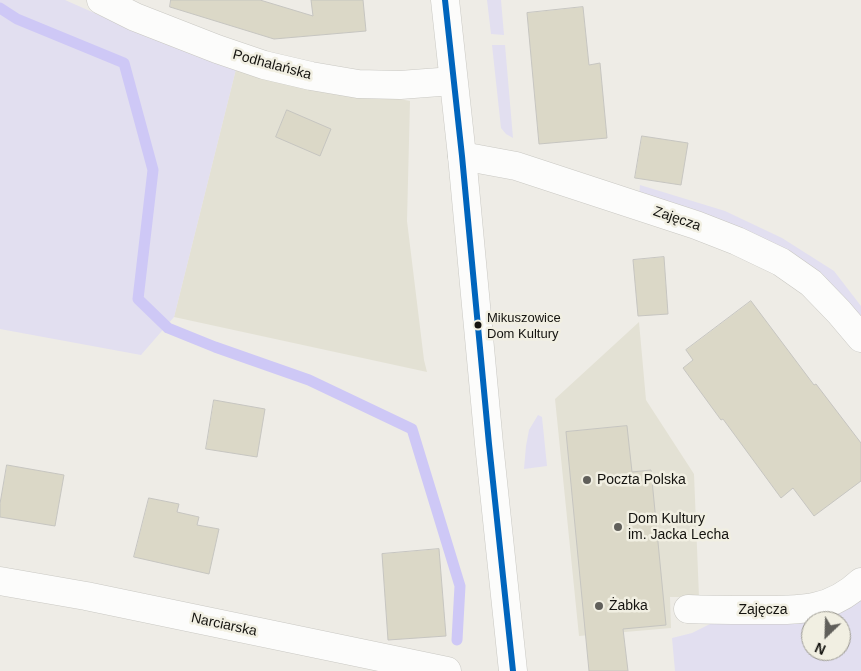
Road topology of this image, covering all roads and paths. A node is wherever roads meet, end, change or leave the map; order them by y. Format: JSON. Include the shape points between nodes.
{"nodes":[{"id":1,"x":101,"y":0,"type":"edge"},
{"id":2,"x":445,"y":0,"type":"edge"},
{"id":3,"x":454,"y":81,"type":"junction"},
{"id":4,"x":462,"y":156,"type":"junction"},
{"id":5,"x":861,"y":338,"type":"edge"},
{"id":6,"x":0,"y":581,"type":"edge"},
{"id":7,"x":861,"y":582,"type":"edge"},
{"id":8,"x":688,"y":609,"type":"dead end"},
{"id":9,"x":447,"y":671,"type":"edge"},
{"id":10,"x":513,"y":671,"type":"edge"}],
"edges":[{"from":1,"to":3,"type":"street","name":"Podhalańska","via":[[217,49],[302,74],[358,84]]},
{"from":2,"to":3,"type":"street"},
{"from":3,"to":4,"type":"street"},
{"from":4,"to":5,"type":"street","name":"Zajęcza","via":[[516,166],[737,241],[781,262],[811,283]]},
{"from":4,"to":10,"type":"street","via":[[488,444]]},
{"from":6,"to":9,"type":"street","name":"Narciarska"},
{"from":7,"to":8,"type":"street","name":"Zajęcza","via":[[835,601],[815,607],[794,610]]}]}
